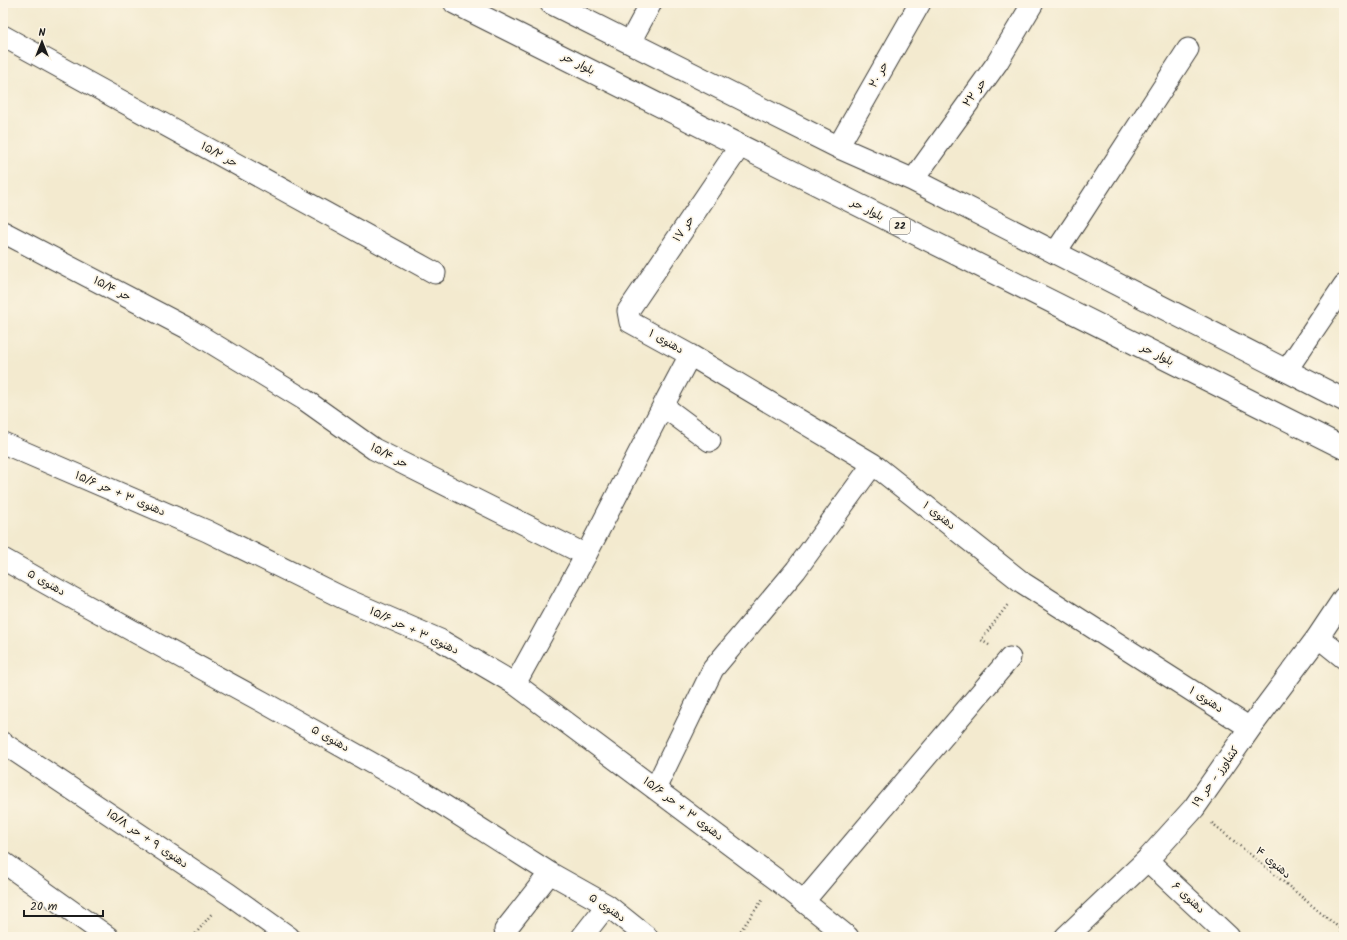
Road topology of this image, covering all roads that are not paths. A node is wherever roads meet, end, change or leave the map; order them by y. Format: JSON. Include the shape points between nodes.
{"nodes":[{"id":1,"x":455,"y":3,"type":"edge"},
{"id":2,"x":551,"y":3,"type":"edge"},
{"id":3,"x":651,"y":3,"type":"edge"},
{"id":4,"x":920,"y":3,"type":"edge"},
{"id":5,"x":1033,"y":3,"type":"edge"},
{"id":6,"x":3,"y":36,"type":"edge"},
{"id":7,"x":630,"y":42,"type":"junction"},
{"id":8,"x":1188,"y":48,"type":"dead end"},
{"id":9,"x":740,"y":146,"type":"junction"},
{"id":10,"x":838,"y":147,"type":"junction"},
{"id":11,"x":913,"y":180,"type":"junction"},
{"id":12,"x":3,"y":232,"type":"edge"},
{"id":13,"x":1055,"y":253,"type":"junction"},
{"id":14,"x":435,"y":273,"type":"dead end"},
{"id":15,"x":1344,"y":286,"type":"edge"},
{"id":16,"x":628,"y":311,"type":"joint"},
{"id":17,"x":690,"y":355,"type":"junction"},
{"id":18,"x":1286,"y":371,"type":"junction"},
{"id":19,"x":1344,"y":400,"type":"edge"},
{"id":20,"x":662,"y":406,"type":"junction"},
{"id":21,"x":710,"y":441,"type":"dead end"},
{"id":22,"x":3,"y":443,"type":"edge"},
{"id":23,"x":1344,"y":448,"type":"edge"},
{"id":24,"x":873,"y":464,"type":"junction"},
{"id":25,"x":586,"y":555,"type":"junction"},
{"id":26,"x":3,"y":559,"type":"edge"},
{"id":27,"x":1344,"y":598,"type":"edge"},
{"id":28,"x":1318,"y":637,"type":"junction"},
{"id":29,"x":1010,"y":658,"type":"road end"},
{"id":30,"x":1344,"y":658,"type":"edge"},
{"id":31,"x":515,"y":684,"type":"junction"},
{"id":32,"x":1250,"y":728,"type":"junction"},
{"id":33,"x":3,"y":743,"type":"edge"},
{"id":34,"x":656,"y":789,"type":"junction"},
{"id":35,"x":1147,"y":860,"type":"junction"},
{"id":36,"x":3,"y":862,"type":"edge"},
{"id":37,"x":550,"y":872,"type":"junction"},
{"id":38,"x":804,"y":901,"type":"junction"},
{"id":39,"x":607,"y":905,"type":"junction"},
{"id":40,"x":505,"y":930,"type":"dead end"},
{"id":41,"x":108,"y":937,"type":"edge"},
{"id":42,"x":289,"y":937,"type":"edge"},
{"id":43,"x":582,"y":937,"type":"edge"},
{"id":44,"x":647,"y":937,"type":"edge"},
{"id":45,"x":848,"y":937,"type":"edge"},
{"id":46,"x":1066,"y":937,"type":"edge"},
{"id":47,"x":1229,"y":937,"type":"edge"}],
"edges":[{"from":1,"to":9,"type":"main road","name":"بلوار حر","number":"22"},
{"from":2,"to":7,"type":"main road"},
{"from":3,"to":7,"type":"street"},
{"from":4,"to":10,"type":"street","name":"حر ۲۰"},
{"from":5,"to":11,"type":"street","name":"حر ۲۲","via":[[997,63]]},
{"from":6,"to":14,"type":"street","name":"حر ۱۵/۲"},
{"from":7,"to":10,"type":"main road"},
{"from":8,"to":13,"type":"street"},
{"from":9,"to":16,"type":"street","name":"حر ۱۷"},
{"from":9,"to":23,"type":"main road","name":"بلوار حر","number":"22"},
{"from":10,"to":11,"type":"main road"},
{"from":11,"to":13,"type":"main road"},
{"from":12,"to":25,"type":"street","name":"حر ۱۵/۴","via":[[187,328],[305,400],[374,449]]},
{"from":13,"to":18,"type":"main road"},
{"from":15,"to":18,"type":"street"},
{"from":16,"to":17,"type":"street","name":"دهنوی ۱","via":[[630,322]]},
{"from":17,"to":20,"type":"street"},
{"from":17,"to":24,"type":"street","name":"دهنوی ۱"},
{"from":18,"to":19,"type":"main road"},
{"from":20,"to":21,"type":"street"},
{"from":20,"to":25,"type":"street"},
{"from":22,"to":31,"type":"street","name":"دهنوی ۳ + حر ۱۵/۶","via":[[207,531],[343,598],[440,640]]},
{"from":24,"to":32,"type":"street","name":"دهنوی ۱","via":[[1023,583]]},
{"from":24,"to":34,"type":"street","via":[[796,570],[713,669]]},
{"from":25,"to":31,"type":"street"},
{"from":26,"to":37,"type":"street","name":"دهنوی ۵","via":[[416,788]]},
{"from":27,"to":28,"type":"main road","name":"کشاورز - حر ۱۹"},
{"from":28,"to":30,"type":"street"},
{"from":28,"to":32,"type":"main road","name":"کشاورز - حر ۱۹"},
{"from":29,"to":38,"type":"street"},
{"from":31,"to":34,"type":"street","name":"دهنوی ۳ + حر ۱۵/۶"},
{"from":32,"to":35,"type":"main road","name":"کشاورز - حر ۱۹","via":[[1194,808]]},
{"from":33,"to":42,"type":"street","name":"دهنوی ۹ + حر ۱۵/۸"},
{"from":34,"to":38,"type":"street","name":"دهنوی ۳ + حر ۱۵/۶"},
{"from":35,"to":46,"type":"main road","name":"کشاورز - حر ۱۹"},
{"from":35,"to":47,"type":"street","name":"دهنوی ۶"},
{"from":36,"to":41,"type":"street"},
{"from":37,"to":39,"type":"street","name":"دهنوی ۵"},
{"from":37,"to":40,"type":"street"},
{"from":38,"to":45,"type":"street","name":"دهنوی ۳ + حر ۱۵/۶"},
{"from":39,"to":43,"type":"street"},
{"from":39,"to":44,"type":"street","name":"دهنوی ۵"}]}
